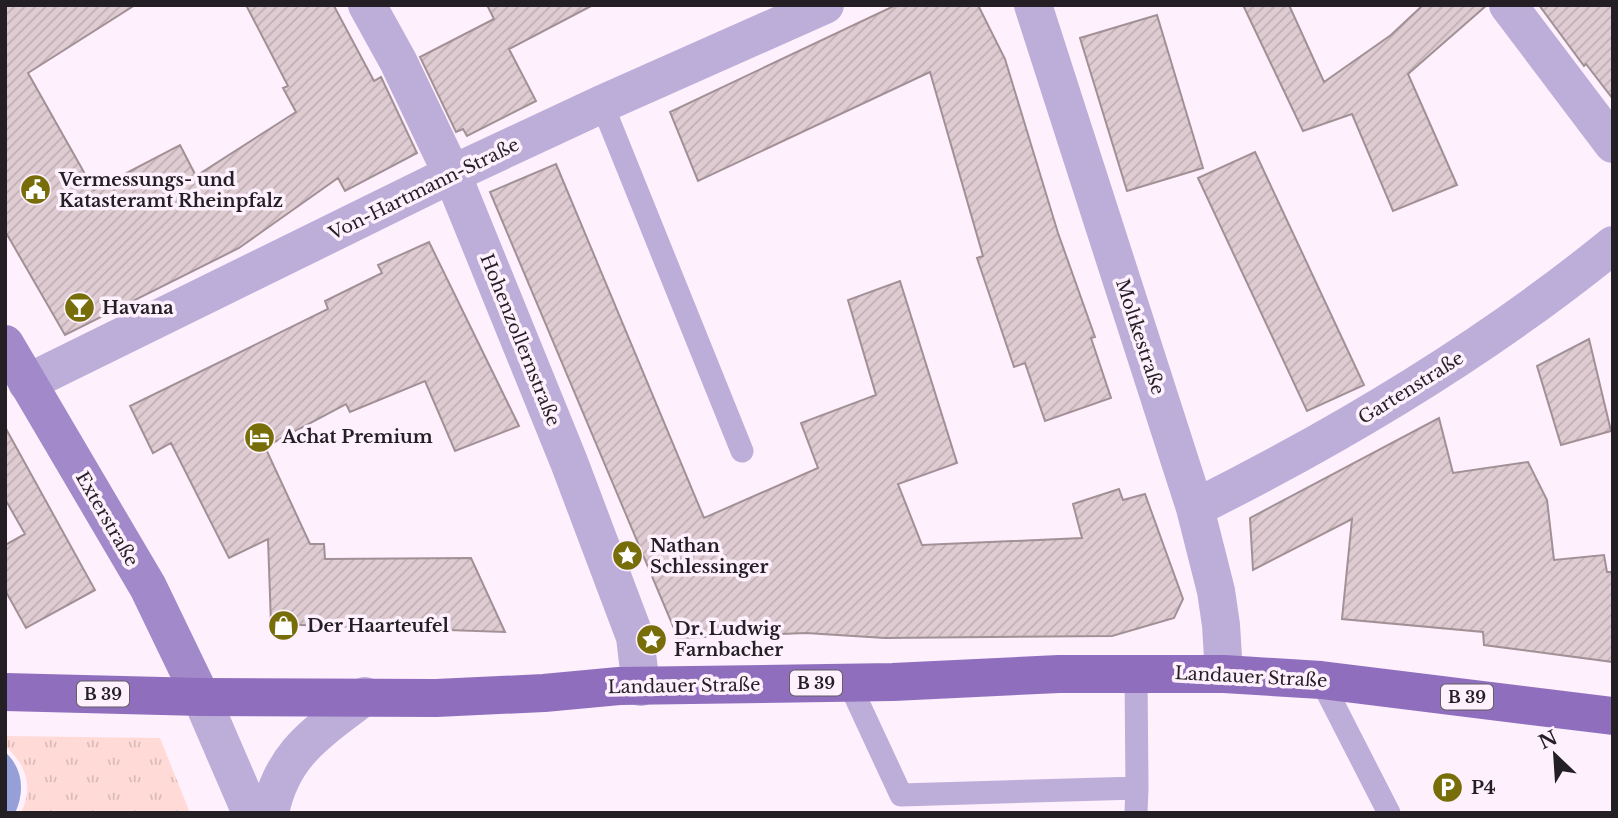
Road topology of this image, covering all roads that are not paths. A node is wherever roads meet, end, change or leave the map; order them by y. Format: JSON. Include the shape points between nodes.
{"nodes":[{"id":1,"x":367,"y":5,"type":"edge"},
{"id":2,"x":825,"y":5,"type":"edge"},
{"id":3,"x":1033,"y":5,"type":"edge"},
{"id":4,"x":1508,"y":5,"type":"edge"},
{"id":5,"x":602,"y":104,"type":"junction"},
{"id":6,"x":1613,"y":144,"type":"edge"},
{"id":7,"x":452,"y":174,"type":"junction"},
{"id":8,"x":1613,"y":245,"type":"edge"},
{"id":9,"x":5,"y":344,"type":"edge"},
{"id":10,"x":27,"y":383,"type":"junction"},
{"id":11,"x":742,"y":451,"type":"dead end"},
{"id":12,"x":1195,"y":508,"type":"junction"},
{"id":13,"x":1136,"y":673,"type":"junction"},
{"id":14,"x":1224,"y":674,"type":"junction"},
{"id":15,"x":1321,"y":680,"type":"junction"},
{"id":16,"x":849,"y":683,"type":"junction"},
{"id":17,"x":640,"y":687,"type":"junction"},
{"id":18,"x":5,"y":692,"type":"edge"},
{"id":19,"x":365,"y":696,"type":"junction"},
{"id":20,"x":201,"y":697,"type":"junction"},
{"id":21,"x":1613,"y":716,"type":"edge"},
{"id":22,"x":1137,"y":788,"type":"junction"},
{"id":23,"x":905,"y":804,"type":"edge"},
{"id":24,"x":251,"y":813,"type":"edge"},
{"id":25,"x":270,"y":813,"type":"edge"},
{"id":26,"x":1136,"y":813,"type":"edge"},
{"id":27,"x":1389,"y":813,"type":"edge"}],
"edges":[{"from":1,"to":7,"type":"street","name":"Hohenzollernstraße"},
{"from":2,"to":5,"type":"street","name":"Von-Hartmann-Straße"},
{"from":3,"to":12,"type":"street","name":"Moltkestraße"},
{"from":4,"to":6,"type":"street"},
{"from":5,"to":7,"type":"street","name":"Von-Hartmann-Straße"},
{"from":5,"to":11,"type":"lane"},
{"from":7,"to":10,"type":"street","name":"Von-Hartmann-Straße"},
{"from":7,"to":17,"type":"street","name":"Hohenzollernstraße","via":[[635,637]]},
{"from":8,"to":12,"type":"street","name":"Gartenstraße","via":[[1466,355],[1270,471]]},
{"from":9,"to":10,"type":"main road","name":"Exterstraße"},
{"from":10,"to":20,"type":"main road","name":"Exterstraße","via":[[148,587]]},
{"from":12,"to":14,"type":"street","name":"Moltkestraße","via":[[1216,592]]},
{"from":13,"to":14,"type":"main road","name":"Landauer Straße","number":"B 39"},
{"from":13,"to":16,"type":"main road","name":"Landauer Straße","number":"B 39"},
{"from":13,"to":22,"type":"lane"},
{"from":14,"to":15,"type":"main road","name":"Landauer Straße","number":"B 39"},
{"from":15,"to":21,"type":"main road","name":"Landauer Straße","number":"B 39"},
{"from":15,"to":27,"type":"lane"},
{"from":16,"to":17,"type":"main road","name":"Landauer Straße","number":"B 39"},
{"from":16,"to":23,"type":"lane"},
{"from":17,"to":19,"type":"main road","name":"Landauer Straße","number":"B 39","via":[[436,698]]},
{"from":18,"to":20,"type":"main road","name":"Landauer Straße","number":"B 39"},
{"from":19,"to":20,"type":"main road","name":"Landauer Straße","number":"B 39"},
{"from":19,"to":25,"type":"street","via":[[295,755],[275,789]]},
{"from":20,"to":24,"type":"street"},
{"from":22,"to":23,"type":"lane"},
{"from":22,"to":26,"type":"lane"}]}
